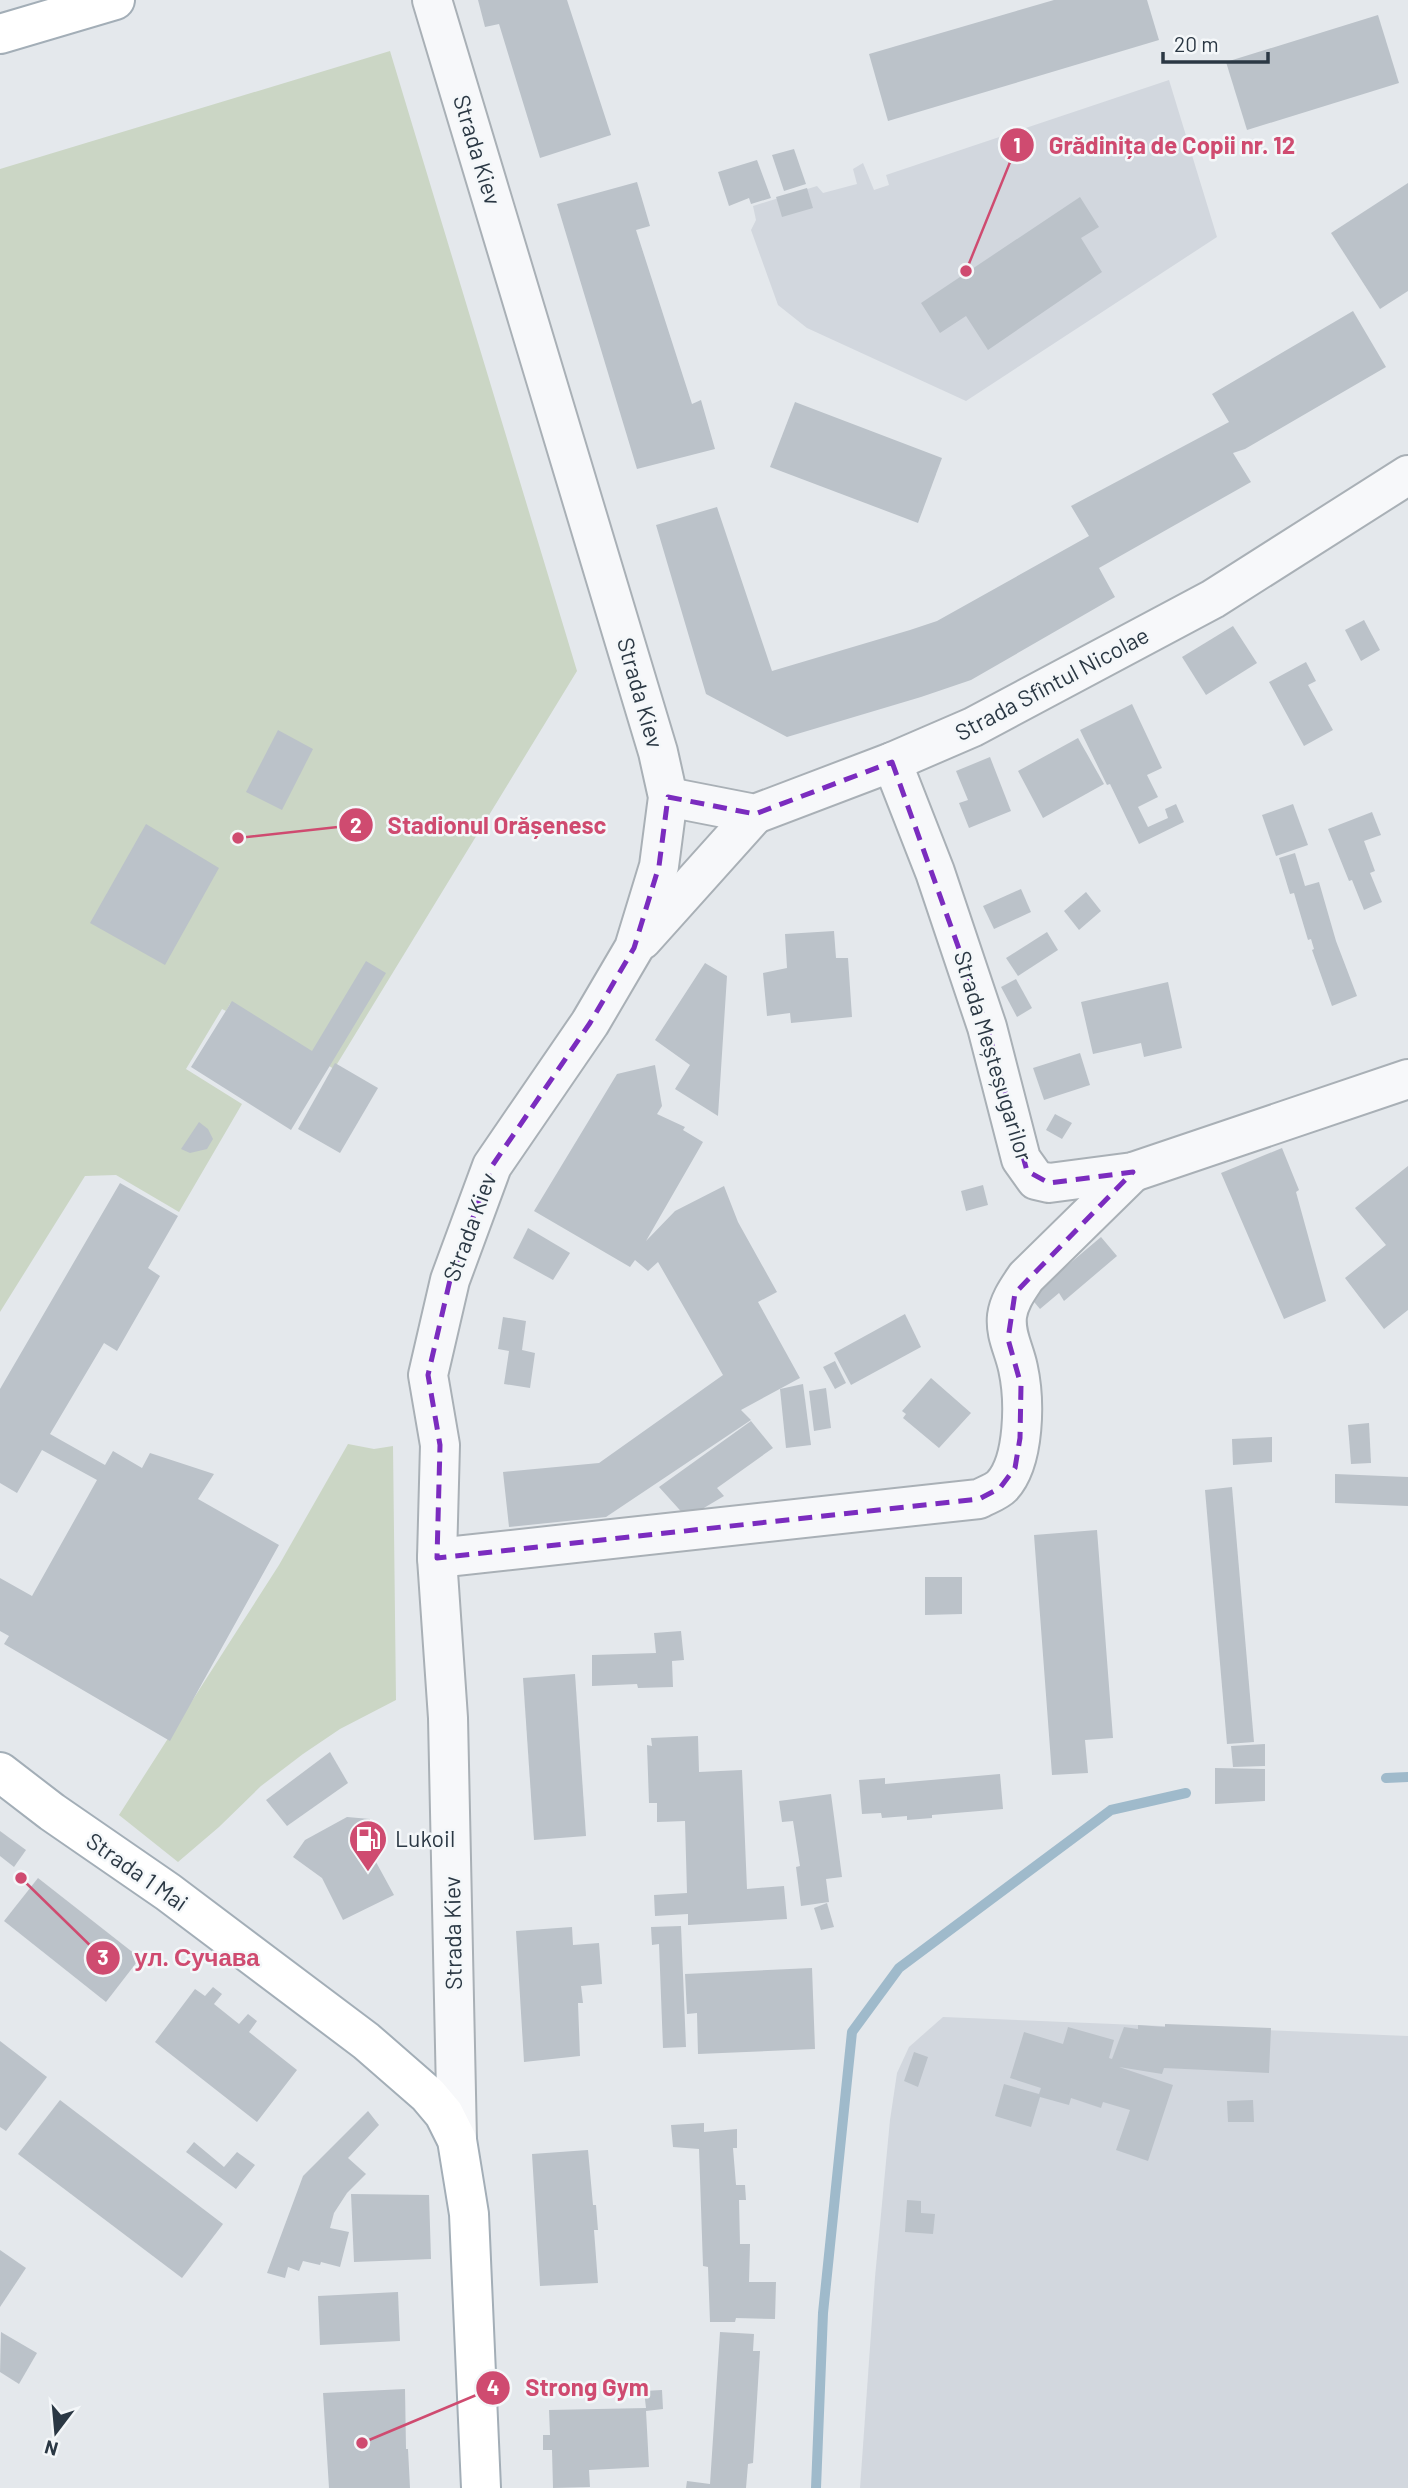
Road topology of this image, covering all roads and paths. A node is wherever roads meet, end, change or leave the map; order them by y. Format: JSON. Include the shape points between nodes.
{"nodes":[{"id":1,"x":115,"y":0,"type":"edge"},
{"id":2,"x":432,"y":0,"type":"edge"},
{"id":3,"x":0,"y":34,"type":"edge"},
{"id":4,"x":1408,"y":475,"type":"edge"},
{"id":5,"x":892,"y":762,"type":"junction"},
{"id":6,"x":668,"y":797,"type":"junction"},
{"id":7,"x":755,"y":814,"type":"junction"},
{"id":8,"x":634,"y":948,"type":"junction"},
{"id":9,"x":1408,"y":1079,"type":"edge"},
{"id":10,"x":1133,"y":1172,"type":"junction"},
{"id":11,"x":438,"y":1558,"type":"junction"},
{"id":12,"x":0,"y":1772,"type":"edge"},
{"id":13,"x":457,"y":2140,"type":"junction"},
{"id":14,"x":481,"y":2488,"type":"edge"}],
"edges":[{"from":1,"to":3,"type":"main road"},
{"from":2,"to":6,"type":"street","name":"Strada Kiev"},
{"from":4,"to":5,"type":"street","name":"Strada Sfîntul Nicolae","via":[[1213,599],[973,727]]},
{"from":5,"to":7,"type":"street","name":"Strada Sfîntul Nicolae"},
{"from":5,"to":10,"type":"street","name":"Strada Meșteșugarilor","via":[[987,1027],[1027,1171],[1036,1180],[1049,1183]]},
{"from":6,"to":7,"type":"street"},
{"from":6,"to":8,"type":"street","name":"Strada Kiev","via":[[659,866]]},
{"from":7,"to":8,"type":"street"},
{"from":8,"to":11,"type":"street","name":"Strada Kiev","via":[[590,1023],[492,1166],[450,1280],[428,1375],[440,1445]]},
{"from":9,"to":10,"type":"street","name":"Strada Meșteșugarilor"},
{"from":10,"to":11,"type":"street","via":[[1015,1293],[1007,1315],[1008,1339],[1021,1385],[1020,1438],[1015,1468],[1000,1488],[979,1499]]},
{"from":11,"to":13,"type":"street","name":"Strada Kiev","via":[[448,1718]]},
{"from":12,"to":13,"type":"main road","name":"Strada 1 Mai","via":[[374,2047],[428,2095]]},
{"from":13,"to":14,"type":"main road","name":"Strada Kiev","via":[[469,2214]]}]}
